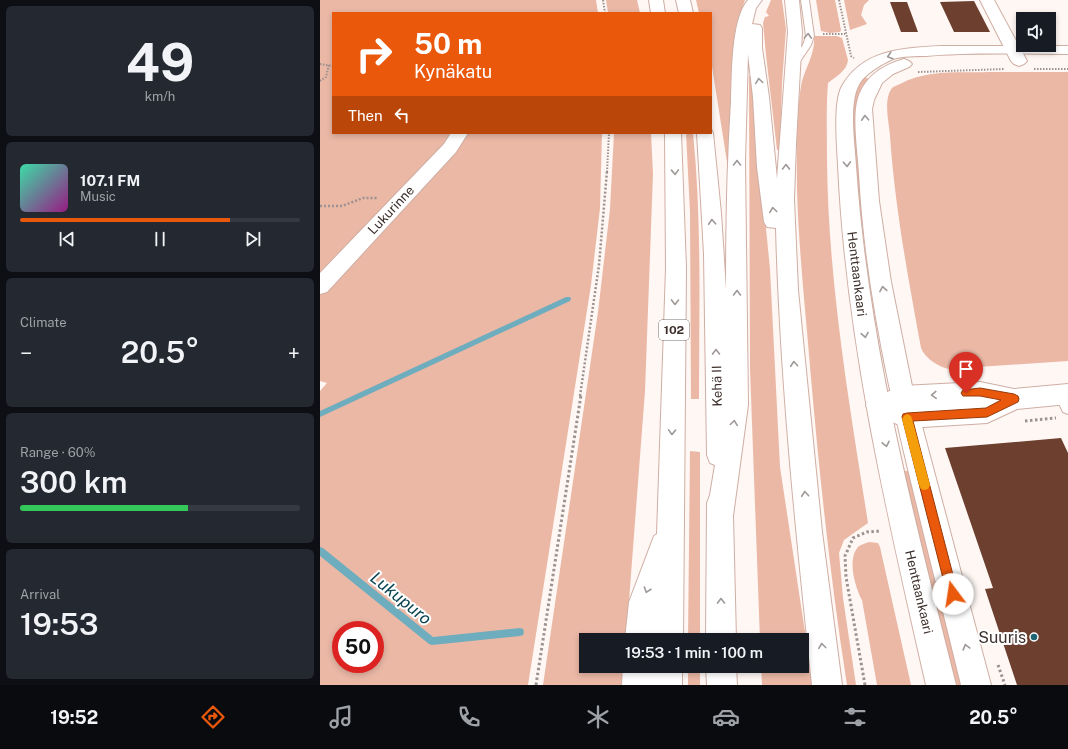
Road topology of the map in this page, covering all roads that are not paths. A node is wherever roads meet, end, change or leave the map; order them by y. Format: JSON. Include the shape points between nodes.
{"nodes":[{"id":1,"x":656,"y":0,"type":"edge"},
{"id":2,"x":682,"y":0,"type":"edge"},
{"id":3,"x":755,"y":0,"type":"edge"},
{"id":4,"x":758,"y":0,"type":"edge"},
{"id":5,"x":792,"y":0,"type":"edge"},
{"id":6,"x":805,"y":0,"type":"edge"},
{"id":7,"x":987,"y":0,"type":"edge"},
{"id":8,"x":658,"y":12,"type":"edge"},
{"id":9,"x":686,"y":12,"type":"edge"},
{"id":10,"x":1068,"y":50,"type":"edge"},
{"id":11,"x":1068,"y":60,"type":"edge"},
{"id":12,"x":1018,"y":62,"type":"junction"},
{"id":13,"x":792,"y":67,"type":"junction"},
{"id":14,"x":882,"y":73,"type":"junction"},
{"id":15,"x":459,"y":134,"type":"edge"},
{"id":16,"x":673,"y":134,"type":"edge"},
{"id":17,"x":705,"y":134,"type":"edge"},
{"id":18,"x":320,"y":286,"type":"edge"},
{"id":19,"x":788,"y":290,"type":"junction"},
{"id":20,"x":1066,"y":399,"type":"edge"},
{"id":21,"x":896,"y":406,"type":"junction"},
{"id":22,"x":720,"y":517,"type":"junction"},
{"id":23,"x":669,"y":527,"type":"junction"},
{"id":24,"x":641,"y":633,"type":"edge"},
{"id":25,"x":668,"y":633,"type":"edge"},
{"id":26,"x":721,"y":633,"type":"edge"},
{"id":27,"x":638,"y":673,"type":"edge"},
{"id":28,"x":667,"y":673,"type":"edge"},
{"id":29,"x":722,"y":673,"type":"edge"},
{"id":30,"x":637,"y":685,"type":"edge"},
{"id":31,"x":667,"y":685,"type":"edge"},
{"id":32,"x":722,"y":685,"type":"edge"},
{"id":33,"x":827,"y":685,"type":"edge"},
{"id":34,"x":941,"y":685,"type":"edge"},
{"id":35,"x":976,"y":685,"type":"edge"}],
"edges":[{"from":1,"to":8,"type":"main road"},
{"from":2,"to":9,"type":"main road"},
{"from":22,"to":3,"type":"main road","one_way":true,"via":[[736,405],[736,161],[741,46],[749,7]]},
{"from":19,"to":4,"type":"main road","one_way":true,"via":[[766,167],[755,48]]},
{"from":5,"to":13,"type":"main road","via":[[795,32]]},
{"from":13,"to":6,"type":"lane","one_way":true,"via":[[810,36]]},
{"from":7,"to":12,"type":"main road"},
{"from":10,"to":12,"type":"main road","name":"Henttaankaari"},
{"from":11,"to":12,"type":"main road","name":"Henttaankaari"},
{"from":12,"to":14,"type":"main road","name":"Henttaankaari","via":[[920,62]]},
{"from":19,"to":13,"type":"main road","one_way":true,"via":[[785,200]]},
{"from":21,"to":14,"type":"main road","name":"Henttaankaari","one_way":true,"via":[[870,201],[864,109],[872,83]]},
{"from":14,"to":21,"type":"main road","name":"Henttaankaari","one_way":true,"via":[[856,77],[849,88],[845,127],[850,217],[865,332]]},
{"from":15,"to":18,"type":"main road","name":"Lukurinne","via":[[450,148]]},
{"from":16,"to":23,"type":"main road","number":"102","one_way":true,"via":[[676,268]]},
{"from":22,"to":17,"type":"main road","name":"Kehä II","one_way":true,"via":[[710,174]]},
{"from":33,"to":19,"type":"main road","one_way":true,"via":[[809,532]]},
{"from":20,"to":21,"type":"main road","via":[[1014,399],[987,412]]},
{"from":21,"to":34,"type":"main road","name":"Henttaankaari","one_way":true,"via":[[914,572]]},
{"from":35,"to":21,"type":"main road","name":"Henttaankaari","one_way":true},
{"from":26,"to":22,"type":"main road","name":"Kehä II","one_way":true},
{"from":23,"to":24,"type":"main road","one_way":true,"via":[[643,602]]},
{"from":23,"to":25,"type":"main road","number":"102"},
{"from":27,"to":30,"type":"main road"},
{"from":28,"to":31,"type":"main road"},
{"from":29,"to":32,"type":"main road"}]}
